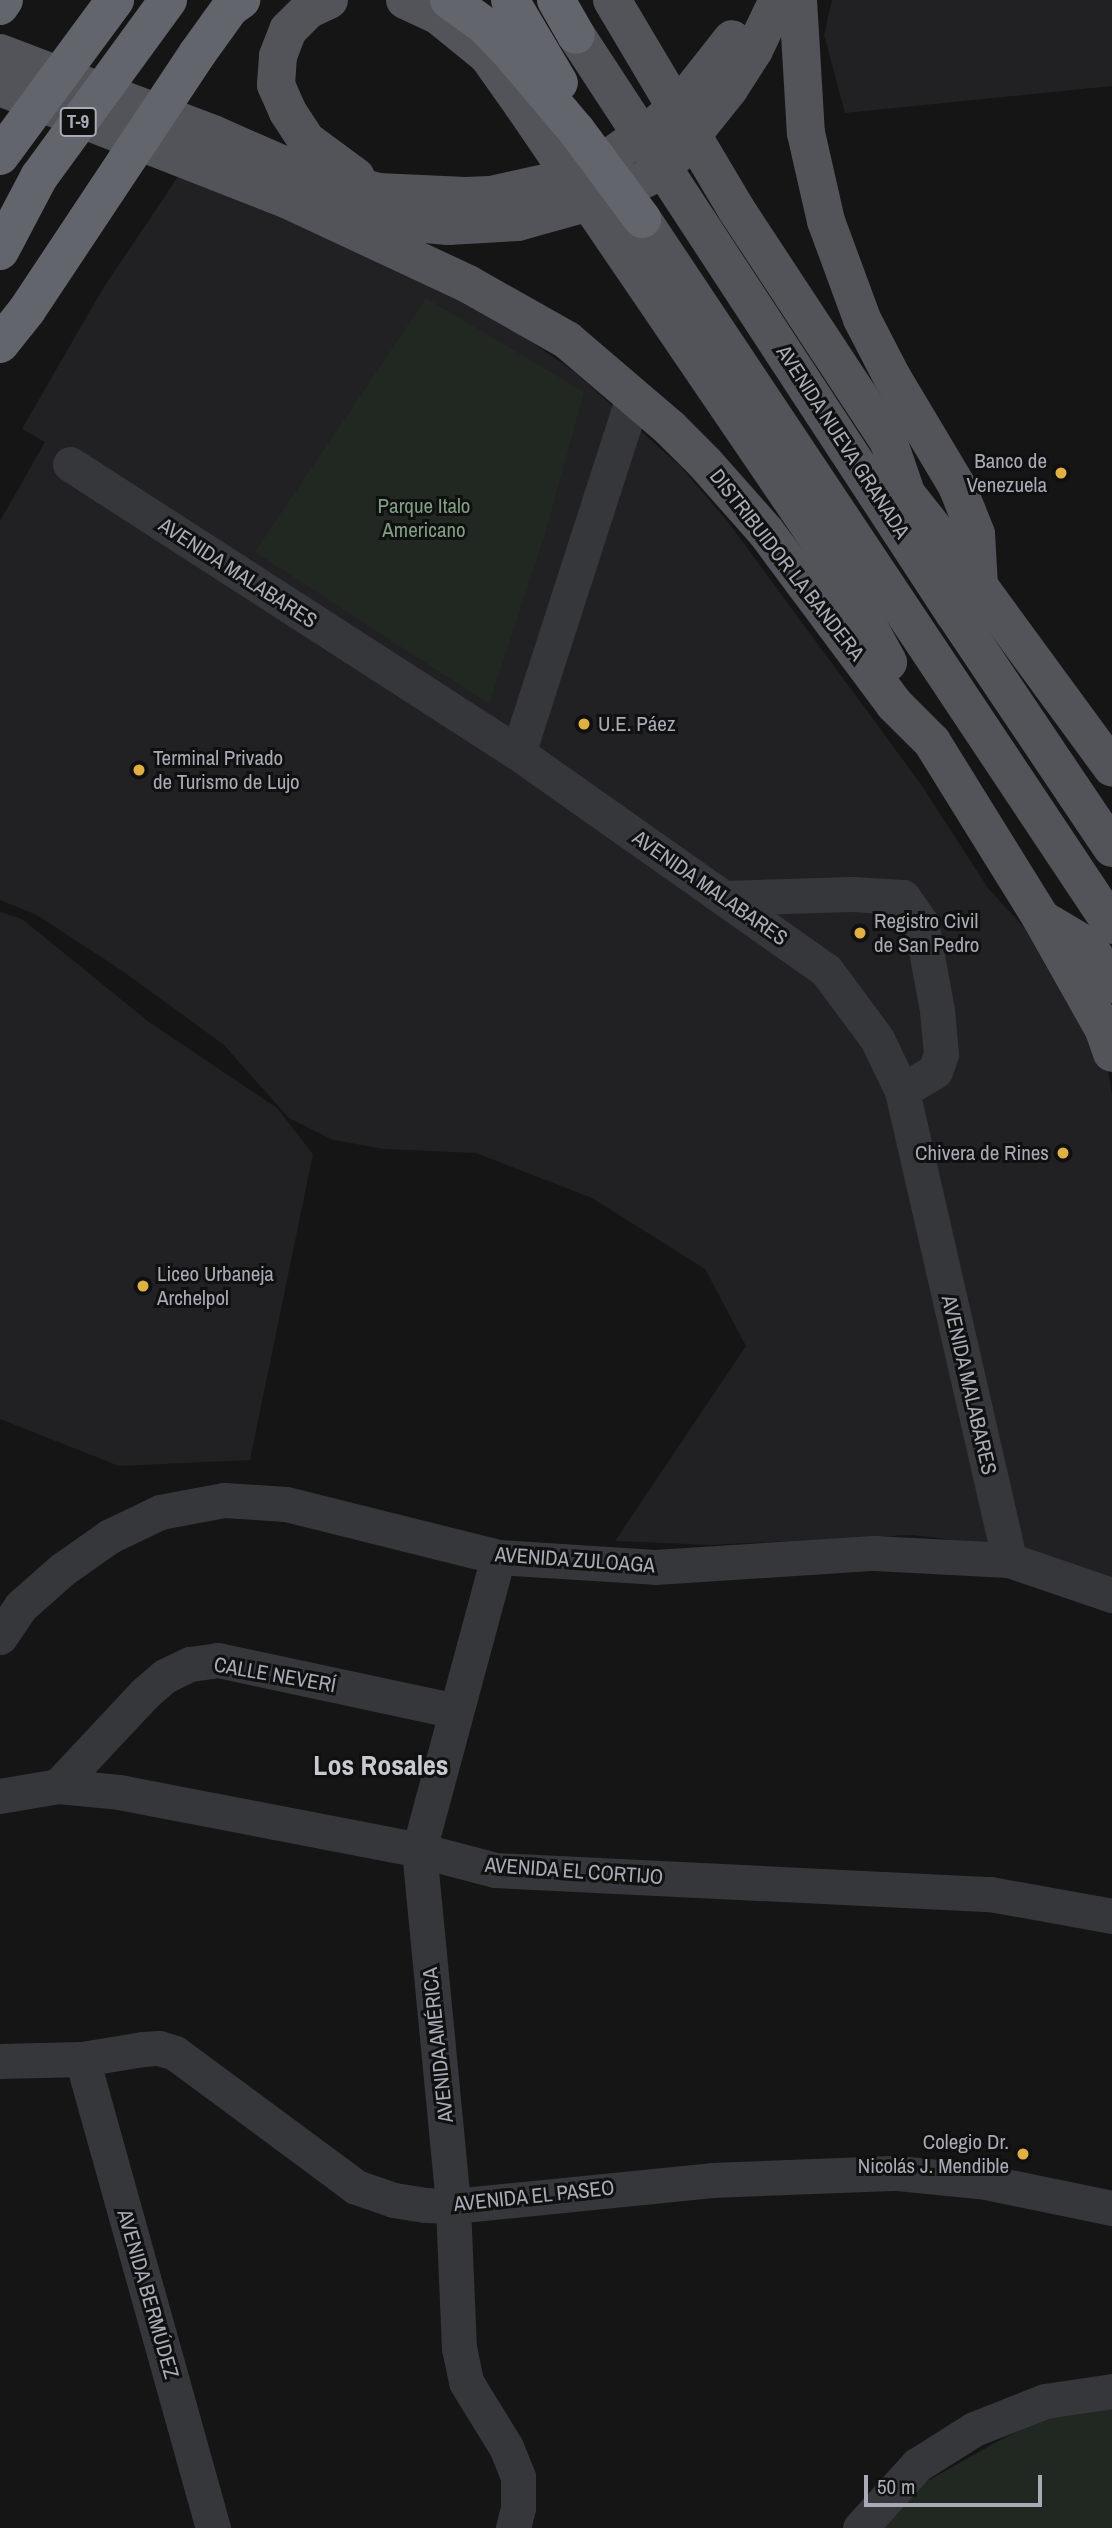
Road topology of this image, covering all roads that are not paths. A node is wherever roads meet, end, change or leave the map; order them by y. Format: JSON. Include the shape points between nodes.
{"nodes":[{"id":1,"x":4,"y":0,"type":"edge"},
{"id":2,"x":115,"y":0,"type":"edge"},
{"id":3,"x":168,"y":0,"type":"edge"},
{"id":4,"x":241,"y":0,"type":"edge"},
{"id":5,"x":329,"y":0,"type":"edge"},
{"id":6,"x":405,"y":0,"type":"edge"},
{"id":7,"x":449,"y":0,"type":"edge"},
{"id":8,"x":510,"y":0,"type":"edge"},
{"id":9,"x":556,"y":0,"type":"edge"},
{"id":10,"x":612,"y":0,"type":"edge"},
{"id":11,"x":752,"y":0,"type":"edge"},
{"id":12,"x":778,"y":0,"type":"edge"},
{"id":13,"x":798,"y":0,"type":"edge"},
{"id":14,"x":0,"y":6,"type":"edge"},
{"id":15,"x":571,"y":17,"type":"edge"},
{"id":16,"x":743,"y":45,"type":"junction"},
{"id":17,"x":0,"y":52,"type":"edge"},
{"id":18,"x":0,"y":88,"type":"edge"},
{"id":19,"x":209,"y":151,"type":"junction"},
{"id":20,"x":0,"y":156,"type":"edge"},
{"id":21,"x":378,"y":192,"type":"junction"},
{"id":22,"x":286,"y":199,"type":"junction"},
{"id":23,"x":533,"y":203,"type":"junction"},
{"id":24,"x":642,"y":219,"type":"junction"},
{"id":25,"x":0,"y":251,"type":"edge"},
{"id":26,"x":0,"y":344,"type":"edge"},
{"id":27,"x":633,"y":396,"type":"junction"},
{"id":28,"x":815,"y":396,"type":"junction"},
{"id":29,"x":69,"y":464,"type":"dead end"},
{"id":30,"x":905,"y":491,"type":"junction"},
{"id":31,"x":979,"y":586,"type":"junction"},
{"id":32,"x":932,"y":742,"type":"junction"},
{"id":33,"x":518,"y":752,"type":"junction"},
{"id":34,"x":1112,"y":768,"type":"edge"},
{"id":35,"x":1112,"y":848,"type":"edge"},
{"id":36,"x":725,"y":898,"type":"junction"},
{"id":37,"x":1106,"y":915,"type":"edge"},
{"id":38,"x":1041,"y":918,"type":"junction"},
{"id":39,"x":1112,"y":953,"type":"edge"},
{"id":40,"x":1112,"y":984,"type":"edge"},
{"id":41,"x":1112,"y":1052,"type":"edge"},
{"id":42,"x":902,"y":1091,"type":"junction"},
{"id":43,"x":498,"y":1557,"type":"junction"},
{"id":44,"x":1009,"y":1560,"type":"junction"},
{"id":45,"x":1112,"y":1595,"type":"edge"},
{"id":46,"x":0,"y":1637,"type":"edge"},
{"id":47,"x":456,"y":1711,"type":"junction"},
{"id":48,"x":58,"y":1786,"type":"junction"},
{"id":49,"x":0,"y":1796,"type":"edge"},
{"id":50,"x":419,"y":1850,"type":"junction"},
{"id":51,"x":1112,"y":1916,"type":"edge"},
{"id":52,"x":82,"y":2059,"type":"junction"},
{"id":53,"x":0,"y":2061,"type":"edge"},
{"id":54,"x":453,"y":2206,"type":"junction"},
{"id":55,"x":1112,"y":2208,"type":"edge"},
{"id":56,"x":1112,"y":2392,"type":"edge"},
{"id":57,"x":213,"y":2528,"type":"edge"},
{"id":58,"x":513,"y":2528,"type":"edge"},
{"id":59,"x":860,"y":2528,"type":"edge"}],
"edges":[{"from":1,"to":14,"type":"highway"},
{"from":2,"to":20,"type":"highway"},
{"from":3,"to":25,"type":"highway","number":"T-9","via":[[39,177]]},
{"from":4,"to":26,"type":"highway","via":[[197,54]]},
{"from":5,"to":21,"type":"main road","via":[[308,10],[288,30],[278,56],[276,85],[306,140]]},
{"from":6,"to":32,"type":"main road","via":[[439,16],[488,56],[523,104],[831,558]]},
{"from":7,"to":24,"type":"highway","via":[[484,25],[510,52]]},
{"from":8,"to":24,"type":"highway"},
{"from":9,"to":15,"type":"highway"},
{"from":10,"to":30,"type":"main road","via":[[736,209],[888,440]]},
{"from":11,"to":16,"type":"main road"},
{"from":12,"to":16,"type":"main road"},
{"from":13,"to":31,"type":"main road","via":[[806,133],[826,222],[862,318],[957,486],[976,534]]},
{"from":15,"to":28,"type":"main road","name":"AVENIDA NUEVA GRANADA"},
{"from":16,"to":23,"type":"main road","via":[[661,121]]},
{"from":17,"to":19,"type":"main road"},
{"from":18,"to":19,"type":"main road"},
{"from":19,"to":21,"type":"main road"},
{"from":19,"to":22,"type":"main road"},
{"from":21,"to":23,"type":"main road"},
{"from":22,"to":23,"type":"main road","via":[[448,226]]},
{"from":22,"to":27,"type":"main road","name":"DISTRIBUIDOR LA BANDERA","via":[[478,290],[567,340]]},
{"from":24,"to":37,"type":"main road","name":"AVENIDA NUEVA GRANADA"},
{"from":27,"to":32,"type":"main road","name":"DISTRIBUIDOR LA BANDERA","via":[[705,463],[749,512],[894,704]]},
{"from":27,"to":33,"type":"street"},
{"from":28,"to":30,"type":"main road","via":[[841,415]]},
{"from":28,"to":35,"type":"main road","name":"AVENIDA NUEVA GRANADA"},
{"from":29,"to":33,"type":"street","name":"AVENIDA MALABARES"},
{"from":30,"to":31,"type":"main road"},
{"from":31,"to":34,"type":"main road"},
{"from":32,"to":38,"type":"main road","name":"DISTRIBUIDOR LA BANDERA"},
{"from":33,"to":36,"type":"street","name":"AVENIDA MALABARES"},
{"from":36,"to":42,"type":"street","name":"AVENIDA MALABARES","via":[[826,970],[877,1039]]},
{"from":36,"to":42,"type":"street","via":[[904,897],[921,923],[941,1054],[935,1071]]},
{"from":37,"to":39,"type":"main road","via":[[1105,938]]},
{"from":38,"to":40,"type":"main road","via":[[1089,947]]},
{"from":38,"to":41,"type":"main road","name":"DISTRIBUIDOR LA BANDERA"},
{"from":42,"to":44,"type":"street","name":"AVENIDA MALABARES"},
{"from":43,"to":44,"type":"street","name":"AVENIDA ZULOAGA","via":[[655,1567],[874,1553]]},
{"from":43,"to":46,"type":"street","name":"AVENIDA ZULOAGA","via":[[286,1504],[225,1500],[160,1512],[110,1536],[21,1606]]},
{"from":43,"to":47,"type":"street","name":"AVENIDA AMÉRICA"},
{"from":44,"to":45,"type":"street","name":"AVENIDA ZULOAGA"},
{"from":47,"to":48,"type":"street","name":"CALLE NEVERÍ","via":[[218,1660],[190,1664],[165,1676],[144,1694]]},
{"from":47,"to":50,"type":"street","name":"AVENIDA AMÉRICA"},
{"from":48,"to":49,"type":"street","name":"AVENIDA EL CORTIJO"},
{"from":48,"to":50,"type":"street","name":"AVENIDA EL CORTIJO","via":[[119,1791]]},
{"from":50,"to":51,"type":"street","name":"AVENIDA EL CORTIJO","via":[[495,1870],[990,1894]]},
{"from":50,"to":54,"type":"street","name":"AVENIDA AMÉRICA"},
{"from":52,"to":53,"type":"street","name":"AVENIDA EL PASEO"},
{"from":52,"to":54,"type":"street","name":"AVENIDA EL PASEO","via":[[143,2049],[175,2053],[356,2187],[394,2200]]},
{"from":52,"to":57,"type":"street","name":"AVENIDA BERMÚDEZ"},
{"from":54,"to":55,"type":"street","name":"AVENIDA EL PASEO","via":[[712,2180],[898,2173],[986,2182]]},
{"from":54,"to":58,"type":"street","name":"AVENIDA AMÉRICA","via":[[459,2348],[466,2382],[519,2477]]},
{"from":56,"to":59,"type":"street","via":[[1045,2401],[974,2429],[916,2465]]}]}
